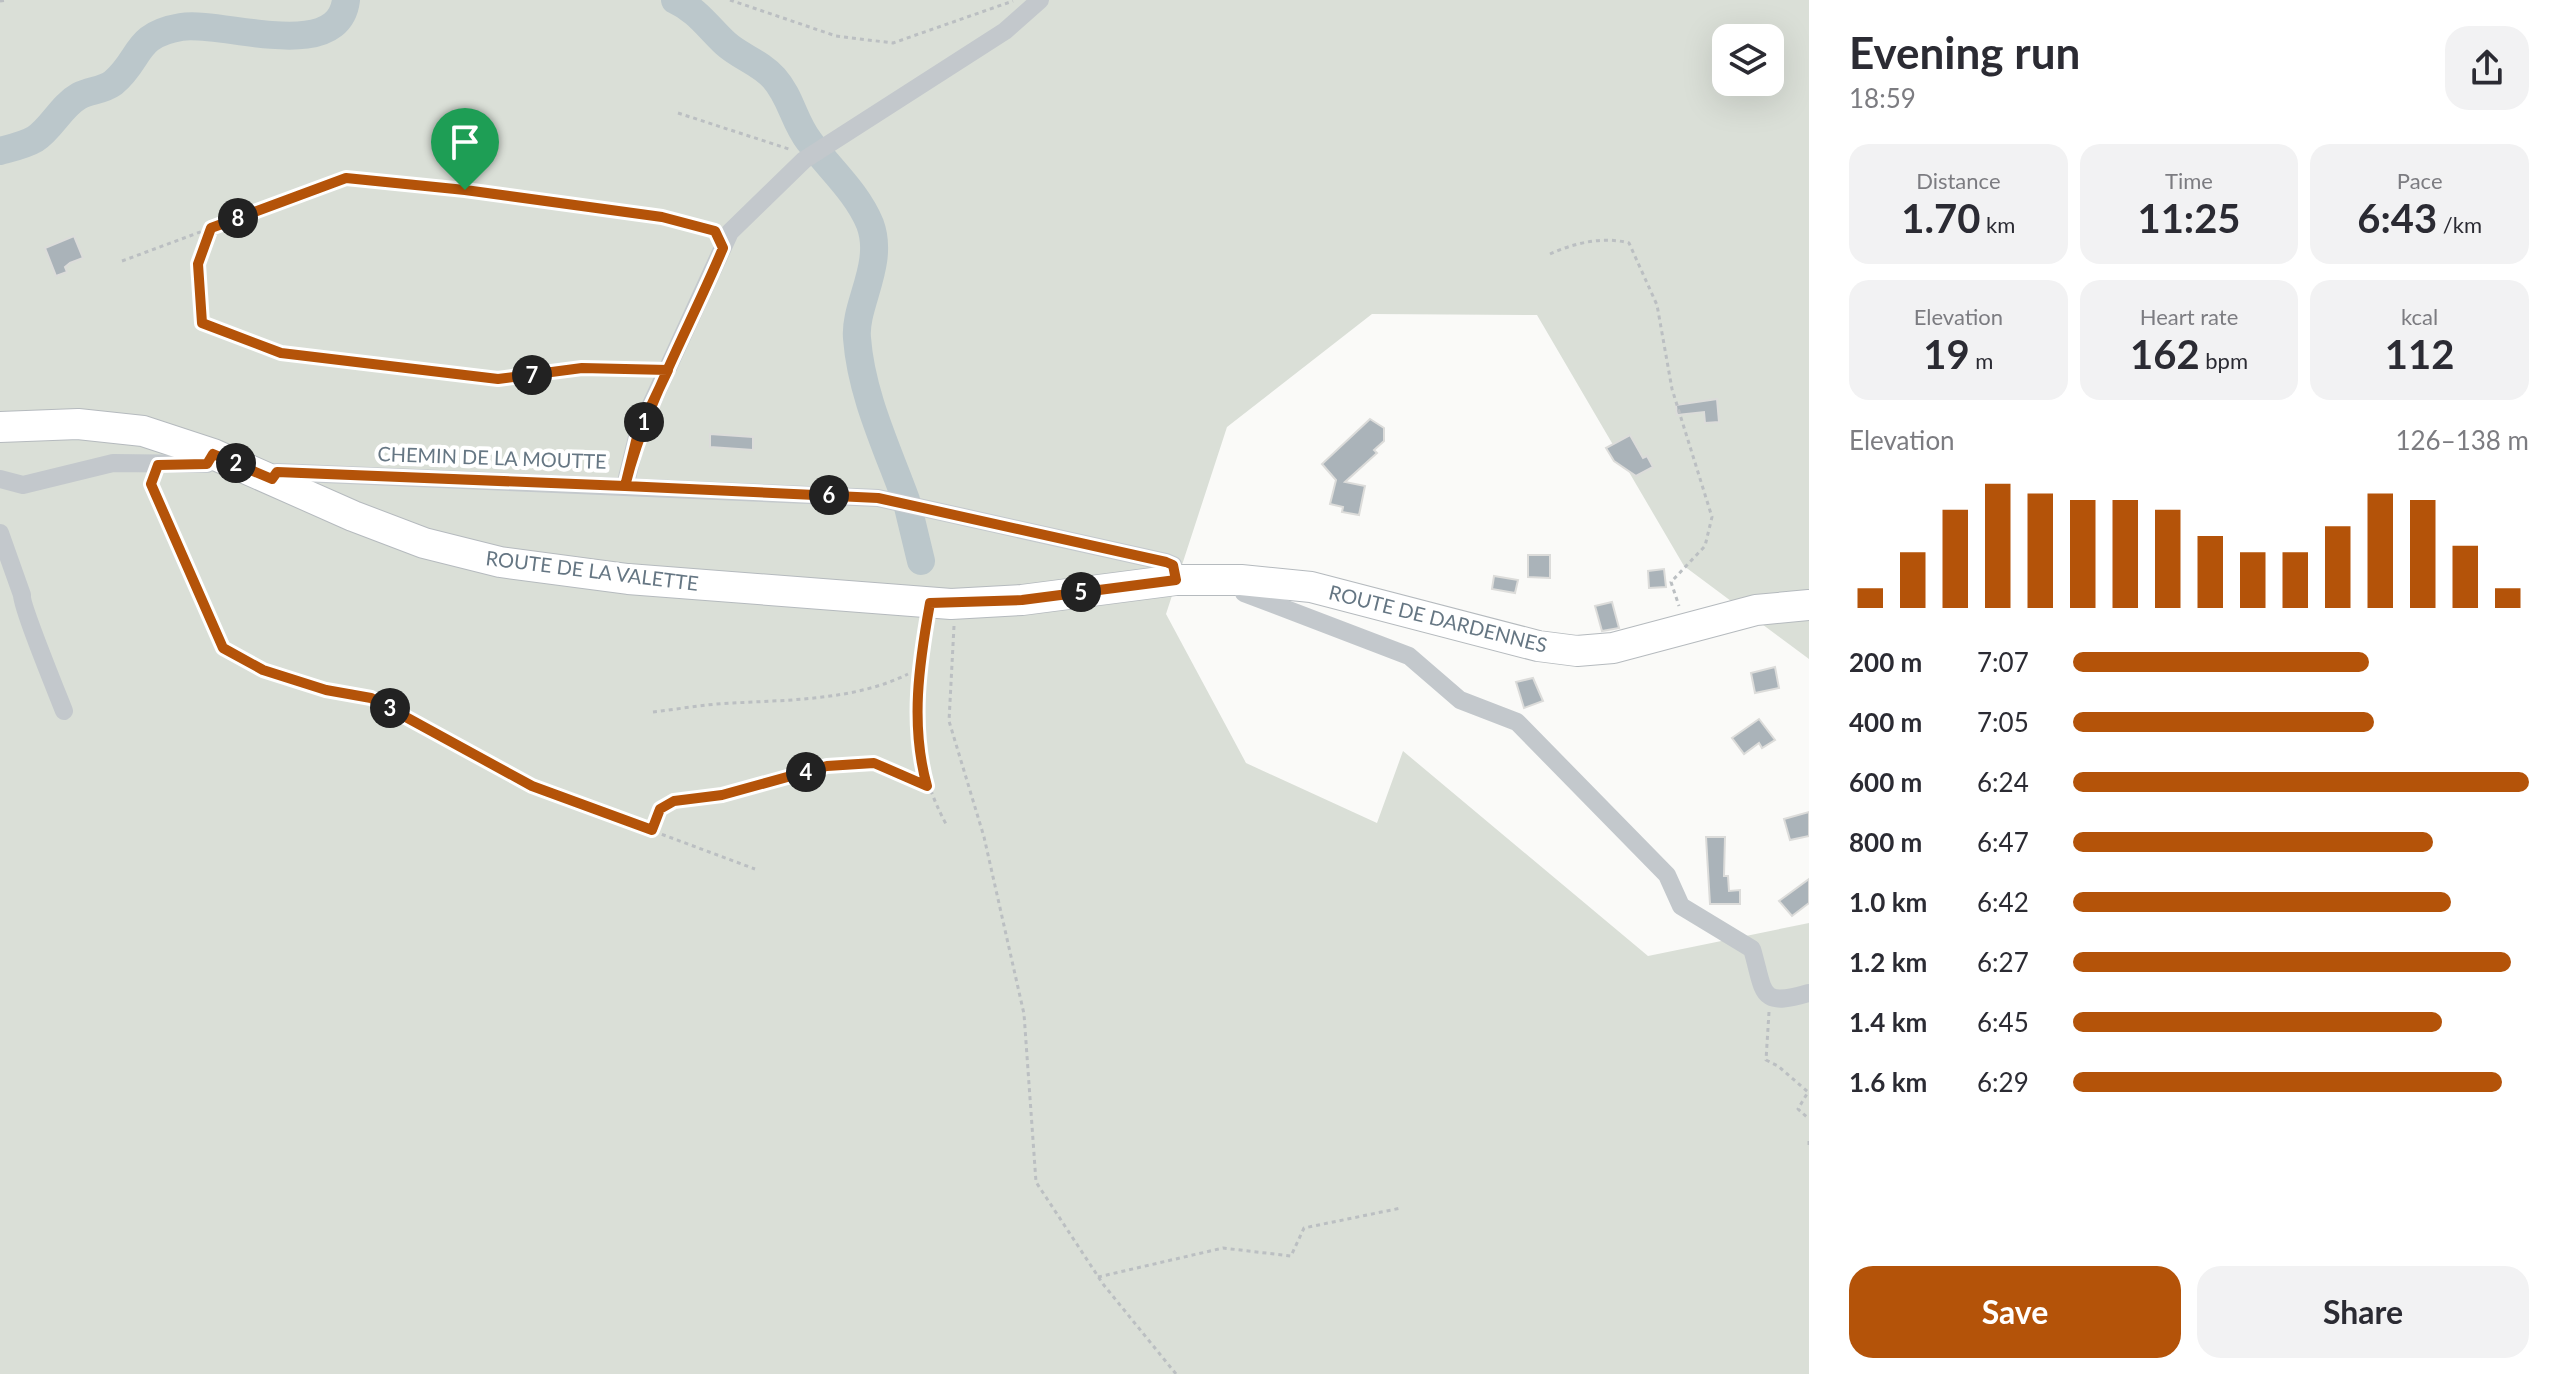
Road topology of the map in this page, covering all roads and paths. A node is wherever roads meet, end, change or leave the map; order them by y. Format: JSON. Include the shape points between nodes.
{"nodes":[{"id":1,"x":7,"y":0,"type":"edge"},
{"id":2,"x":730,"y":0,"type":"edge"},
{"id":3,"x":1015,"y":0,"type":"edge"},
{"id":4,"x":1040,"y":0,"type":"edge"},
{"id":5,"x":0,"y":1,"type":"edge"},
{"id":6,"x":678,"y":113,"type":"dead end"},
{"id":7,"x":811,"y":155,"type":"junction"},
{"id":8,"x":211,"y":228,"type":"junction"},
{"id":9,"x":723,"y":248,"type":"junction"},
{"id":10,"x":1550,"y":254,"type":"dead end"},
{"id":11,"x":122,"y":261,"type":"dead end"},
{"id":12,"x":668,"y":370,"type":"junction"},
{"id":13,"x":0,"y":427,"type":"edge"},
{"id":14,"x":213,"y":454,"type":"junction"},
{"id":15,"x":158,"y":465,"type":"junction"},
{"id":16,"x":0,"y":479,"type":"edge"},
{"id":17,"x":272,"y":479,"type":"junction"},
{"id":18,"x":625,"y":486,"type":"junction"},
{"id":19,"x":0,"y":533,"type":"edge"},
{"id":20,"x":1176,"y":580,"type":"junction"},
{"id":21,"x":1206,"y":580,"type":"joint"},
{"id":22,"x":1241,"y":580,"type":"junction"},
{"id":23,"x":940,"y":603,"type":"junction"},
{"id":24,"x":1809,"y":605,"type":"edge"},
{"id":25,"x":1687,"y":629,"type":"junction"},
{"id":26,"x":918,"y":669,"type":"junction"},
{"id":27,"x":64,"y":711,"type":"dead end"},
{"id":28,"x":653,"y":712,"type":"dead end"},
{"id":29,"x":927,"y":786,"type":"junction"},
{"id":30,"x":946,"y":824,"type":"dead end"},
{"id":31,"x":652,"y":830,"type":"junction"},
{"id":32,"x":755,"y":869,"type":"dead end"},
{"id":33,"x":1809,"y":993,"type":"edge"},
{"id":34,"x":1772,"y":1000,"type":"junction"},
{"id":35,"x":1809,"y":1119,"type":"edge"},
{"id":36,"x":1809,"y":1141,"type":"edge"},
{"id":37,"x":1809,"y":1147,"type":"edge"},
{"id":38,"x":1401,"y":1208,"type":"dead end"},
{"id":39,"x":1098,"y":1277,"type":"junction"},
{"id":40,"x":1176,"y":1374,"type":"edge"}],
"edges":[{"from":1,"to":5,"type":"path"},
{"from":2,"to":3,"type":"path","via":[[836,36],[893,43]]},
{"from":4,"to":7,"type":"street","name":"CHEMIN DE LA MOUTTE","via":[[1005,31]]},
{"from":6,"to":7,"type":"path"},
{"from":7,"to":9,"type":"street","name":"CHEMIN DE LA MOUTTE","via":[[730,232]]},
{"from":8,"to":9,"type":"path","via":[[346,178],[662,217],[715,231]]},
{"from":8,"to":11,"type":"path"},
{"from":8,"to":12,"type":"path","via":[[198,264],[202,323],[281,353],[498,379],[582,368]]},
{"from":9,"to":12,"type":"street","name":"CHEMIN DE LA MOUTTE"},
{"from":10,"to":25,"type":"path","via":[[1570,244],[1629,243],[1657,305],[1672,389],[1712,517],[1705,546],[1671,582]]},
{"from":12,"to":18,"type":"street","name":"CHEMIN DE LA MOUTTE","via":[[638,433]]},
{"from":13,"to":14,"type":"main road","name":"ROUTE DE LA VALETTE","via":[[78,424],[143,431]]},
{"from":14,"to":15,"type":"street","via":[[207,464]]},
{"from":14,"to":17,"type":"main road","name":"ROUTE DE LA VALETTE"},
{"from":15,"to":16,"type":"street","via":[[113,463],[23,485]]},
{"from":15,"to":31,"type":"path","via":[[151,484],[223,648],[263,670],[371,698],[532,786]]},
{"from":17,"to":18,"type":"street","name":"CHEMIN DE LA MOUTTE","via":[[277,472]]},
{"from":17,"to":23,"type":"main road","name":"ROUTE DE LA VALETTE","via":[[424,543],[500,562],[628,579]]},
{"from":18,"to":20,"type":"street","via":[[878,498],[1166,562],[1173,565]]},
{"from":19,"to":27,"type":"street","via":[[21,604]]},
{"from":20,"to":21,"type":"main road","name":"ROUTE DE LA VALETTE"},
{"from":20,"to":23,"type":"main road","name":"ROUTE DE LA VALETTE","via":[[1022,600]]},
{"from":21,"to":22,"type":"main road","name":"ROUTE DE DARDENNES"},
{"from":22,"to":25,"type":"main road","name":"ROUTE DE DARDENNES","via":[[1311,587],[1538,646],[1577,651],[1613,648]]},
{"from":22,"to":34,"type":"street","via":[[1244,593],[1409,656],[1460,700],[1517,722],[1659,865],[1681,906],[1752,949]]},
{"from":23,"to":26,"type":"lane"},
{"from":23,"to":39,"type":"path","via":[[954,623],[949,721],[984,837],[1024,1014],[1036,1182]]},
{"from":24,"to":25,"type":"main road","name":"ROUTE DE DARDENNES","via":[[1756,610]]},
{"from":26,"to":28,"type":"path","via":[[849,691]]},
{"from":26,"to":29,"type":"path","via":[[921,764]]},
{"from":29,"to":30,"type":"path"},
{"from":29,"to":31,"type":"path","via":[[874,763],[827,766],[722,795],[674,801],[660,809]]},
{"from":31,"to":32,"type":"path"},
{"from":33,"to":34,"type":"street"},
{"from":34,"to":35,"type":"path","via":[[1766,1060],[1808,1092],[1798,1109]]},
{"from":36,"to":37,"type":"path"},
{"from":38,"to":39,"type":"path","via":[[1304,1228],[1291,1256],[1223,1248]]},
{"from":39,"to":40,"type":"path"}]}
